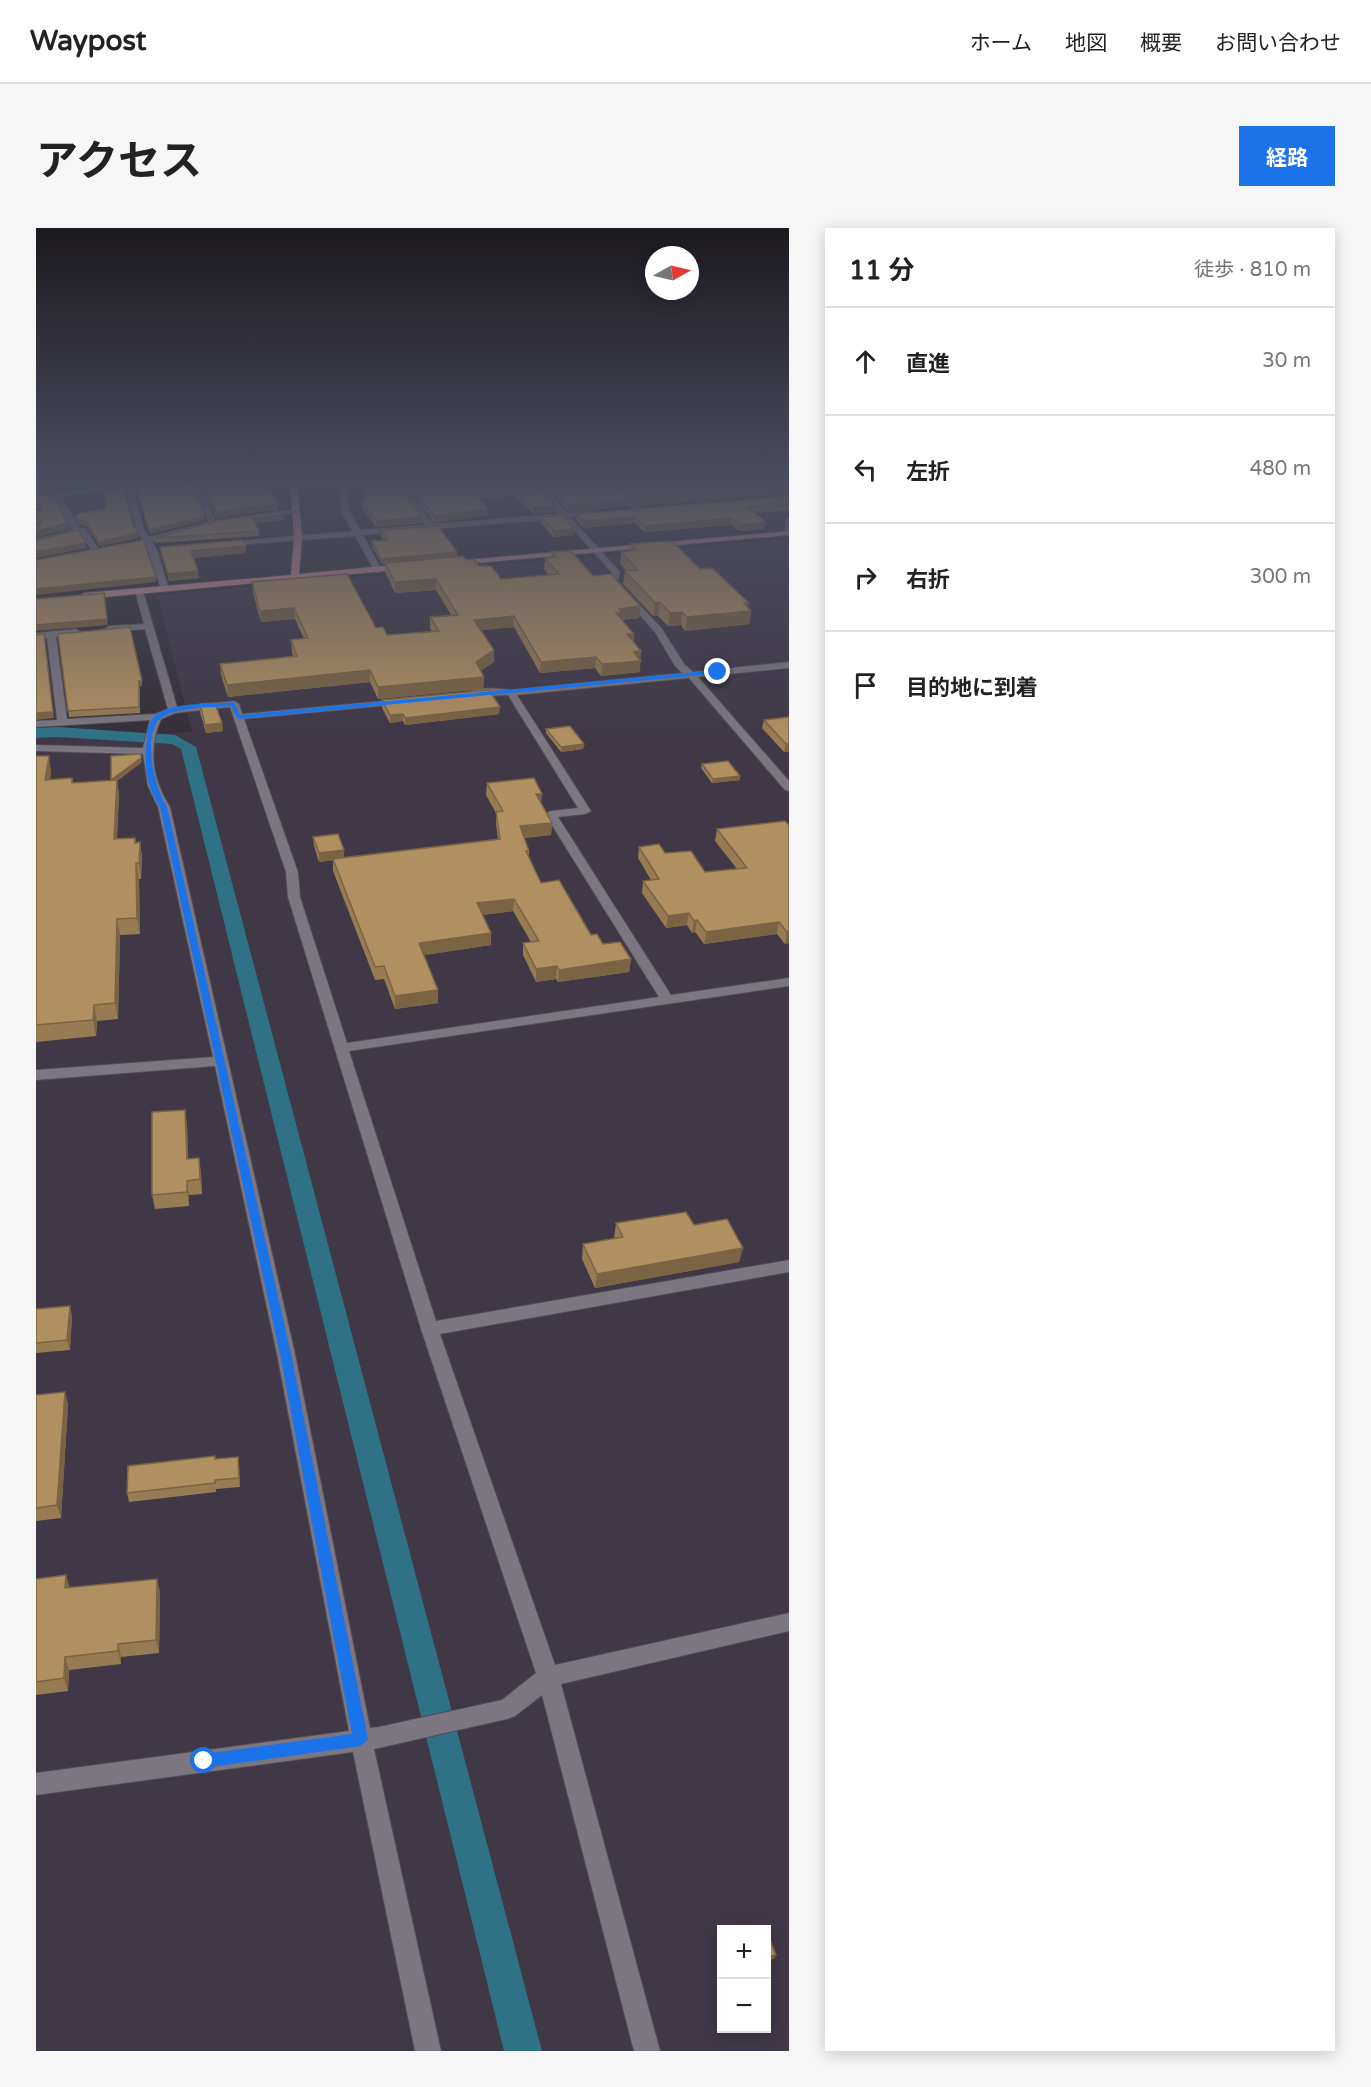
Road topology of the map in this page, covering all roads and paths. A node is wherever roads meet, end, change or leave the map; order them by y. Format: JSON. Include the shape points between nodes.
{"nodes":[{"id":1,"x":158,"y":565,"type":"edge"},
{"id":2,"x":296,"y":565,"type":"edge"},
{"id":3,"x":375,"y":565,"type":"edge"},
{"id":4,"x":609,"y":565,"type":"edge"},
{"id":5,"x":412,"y":567,"type":"edge"},
{"id":6,"x":378,"y":570,"type":"junction"},
{"id":7,"x":295,"y":576,"type":"junction"},
{"id":8,"x":165,"y":589,"type":"junction"},
{"id":9,"x":139,"y":591,"type":"junction"},
{"id":10,"x":70,"y":597,"type":"edge"},
{"id":11,"x":147,"y":626,"type":"junction"},
{"id":12,"x":94,"y":630,"type":"edge"},
{"id":13,"x":83,"y":632,"type":"edge"},
{"id":14,"x":51,"y":634,"type":"junction"},
{"id":15,"x":36,"y":636,"type":"edge"},
{"id":16,"x":789,"y":664,"type":"edge"},
{"id":17,"x":692,"y":676,"type":"junction"},
{"id":18,"x":511,"y":693,"type":"junction"},
{"id":19,"x":462,"y":695,"type":"edge"},
{"id":20,"x":415,"y":699,"type":"edge"},
{"id":21,"x":173,"y":710,"type":"junction"},
{"id":22,"x":158,"y":717,"type":"junction"},
{"id":23,"x":238,"y":717,"type":"junction"},
{"id":24,"x":62,"y":722,"type":"junction"},
{"id":25,"x":36,"y":724,"type":"edge"},
{"id":26,"x":36,"y":748,"type":"edge"},
{"id":27,"x":149,"y":748,"type":"junction"},
{"id":28,"x":789,"y":788,"type":"edge"},
{"id":29,"x":789,"y":982,"type":"edge"},
{"id":30,"x":667,"y":999,"type":"junction"},
{"id":31,"x":341,"y":1048,"type":"junction"},
{"id":32,"x":219,"y":1061,"type":"junction"},
{"id":33,"x":36,"y":1075,"type":"edge"},
{"id":34,"x":789,"y":1266,"type":"edge"},
{"id":35,"x":430,"y":1329,"type":"junction"},
{"id":36,"x":789,"y":1622,"type":"edge"},
{"id":37,"x":548,"y":1677,"type":"junction"},
{"id":38,"x":370,"y":1739,"type":"junction"},
{"id":39,"x":36,"y":1784,"type":"edge"},
{"id":40,"x":428,"y":2051,"type":"edge"},
{"id":41,"x":646,"y":2051,"type":"edge"}],
"edges":[{"from":1,"to":8,"type":"street"},
{"from":2,"to":7,"type":"main road"},
{"from":3,"to":6,"type":"street"},
{"from":4,"to":17,"type":"street","via":[[617,574],[614,581],[659,631],[680,666]]},
{"from":5,"to":6,"type":"main road"},
{"from":6,"to":7,"type":"main road"},
{"from":7,"to":8,"type":"main road"},
{"from":8,"to":9,"type":"main road"},
{"from":9,"to":10,"type":"main road"},
{"from":9,"to":11,"type":"street"},
{"from":11,"to":12,"type":"street"},
{"from":11,"to":21,"type":"street"},
{"from":13,"to":14,"type":"street"},
{"from":14,"to":15,"type":"street"},
{"from":14,"to":24,"type":"street"},
{"from":16,"to":17,"type":"street"},
{"from":17,"to":18,"type":"street"},
{"from":17,"to":28,"type":"street"},
{"from":18,"to":19,"type":"street"},
{"from":18,"to":30,"type":"street","via":[[585,811],[552,814]]},
{"from":20,"to":23,"type":"street"},
{"from":21,"to":22,"type":"street"},
{"from":21,"to":23,"type":"street","via":[[234,704]]},
{"from":22,"to":24,"type":"street"},
{"from":22,"to":27,"type":"street","via":[[151,729]]},
{"from":23,"to":31,"type":"street","via":[[292,872],[294,897]]},
{"from":24,"to":25,"type":"street"},
{"from":26,"to":27,"type":"street"},
{"from":27,"to":32,"type":"street","via":[[148,769],[155,795],[164,807]]},
{"from":29,"to":30,"type":"street"},
{"from":30,"to":31,"type":"street"},
{"from":31,"to":35,"type":"street"},
{"from":32,"to":33,"type":"street"},
{"from":32,"to":38,"type":"street"},
{"from":34,"to":35,"type":"street"},
{"from":35,"to":37,"type":"street"},
{"from":36,"to":37,"type":"street"},
{"from":37,"to":38,"type":"street","via":[[507,1708]]},
{"from":37,"to":41,"type":"street"},
{"from":38,"to":39,"type":"street"},
{"from":38,"to":40,"type":"street"}]}
